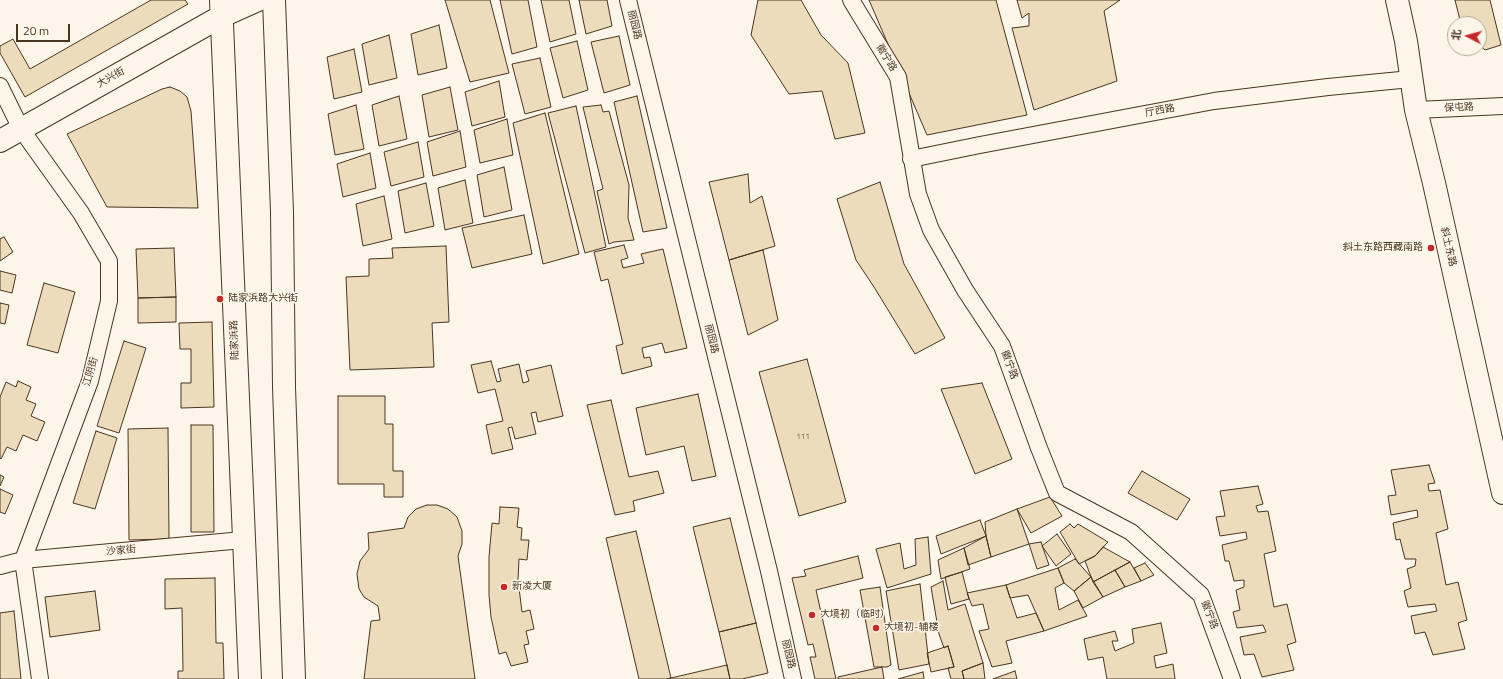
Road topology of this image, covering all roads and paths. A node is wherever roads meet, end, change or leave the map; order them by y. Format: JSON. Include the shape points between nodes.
{"nodes":[{"id":1,"x":258,"y":0,"type":"edge"},
{"id":2,"x":274,"y":0,"type":"edge"},
{"id":3,"x":628,"y":0,"type":"edge"},
{"id":4,"x":851,"y":0,"type":"edge"},
{"id":5,"x":1397,"y":0,"type":"edge"},
{"id":6,"x":222,"y":8,"type":"edge"},
{"id":7,"x":1411,"y":79,"type":"junction"},
{"id":8,"x":0,"y":86,"type":"edge"},
{"id":9,"x":1503,"y":106,"type":"edge"},
{"id":10,"x":1416,"y":110,"type":"junction"},
{"id":11,"x":21,"y":129,"type":"junction"},
{"id":12,"x":0,"y":141,"type":"edge"},
{"id":13,"x":911,"y":159,"type":"junction"},
{"id":14,"x":1503,"y":493,"type":"edge"},
{"id":15,"x":243,"y":540,"type":"junction"},
{"id":16,"x":23,"y":560,"type":"junction"},
{"id":17,"x":0,"y":566,"type":"edge"},
{"id":18,"x":40,"y":679,"type":"edge"},
{"id":19,"x":250,"y":679,"type":"edge"},
{"id":20,"x":294,"y":679,"type":"edge"},
{"id":21,"x":793,"y":679,"type":"edge"},
{"id":22,"x":1232,"y":679,"type":"edge"}],
"edges":[{"from":1,"to":6,"type":"main road","name":"大兴街"},
{"from":2,"to":20,"type":"main road"},
{"from":3,"to":21,"type":"street","name":"丽园路"},
{"from":4,"to":13,"type":"street","name":"徽宁路","via":[[898,77]]},
{"from":5,"to":7,"type":"main road","name":"斜土东路"},
{"from":6,"to":11,"type":"main road","name":"大兴街"},
{"from":6,"to":15,"type":"main road","name":"陆家浜路"},
{"from":7,"to":10,"type":"main road","name":"斜土东路"},
{"from":7,"to":13,"type":"street","name":"厅西路","via":[[1214,101]]},
{"from":8,"to":11,"type":"street","name":"江阴街"},
{"from":9,"to":10,"type":"street","name":"保屯路"},
{"from":10,"to":14,"type":"main road","name":"斜土东路"},
{"from":11,"to":12,"type":"main road","name":"大兴街"},
{"from":11,"to":16,"type":"street","name":"江阴街","via":[[81,213],[109,261],[109,300],[90,381]]},
{"from":13,"to":22,"type":"street","name":"徽宁路","via":[[918,194],[931,230],[965,290],[1002,346],[1057,493],[1131,532],[1201,595]]},
{"from":15,"to":16,"type":"street","name":"沙家街"},
{"from":15,"to":19,"type":"main road","name":"陆家浜路"},
{"from":16,"to":17,"type":"street","name":"沙家街"},
{"from":16,"to":18,"type":"street","name":"江阴街"}]}
